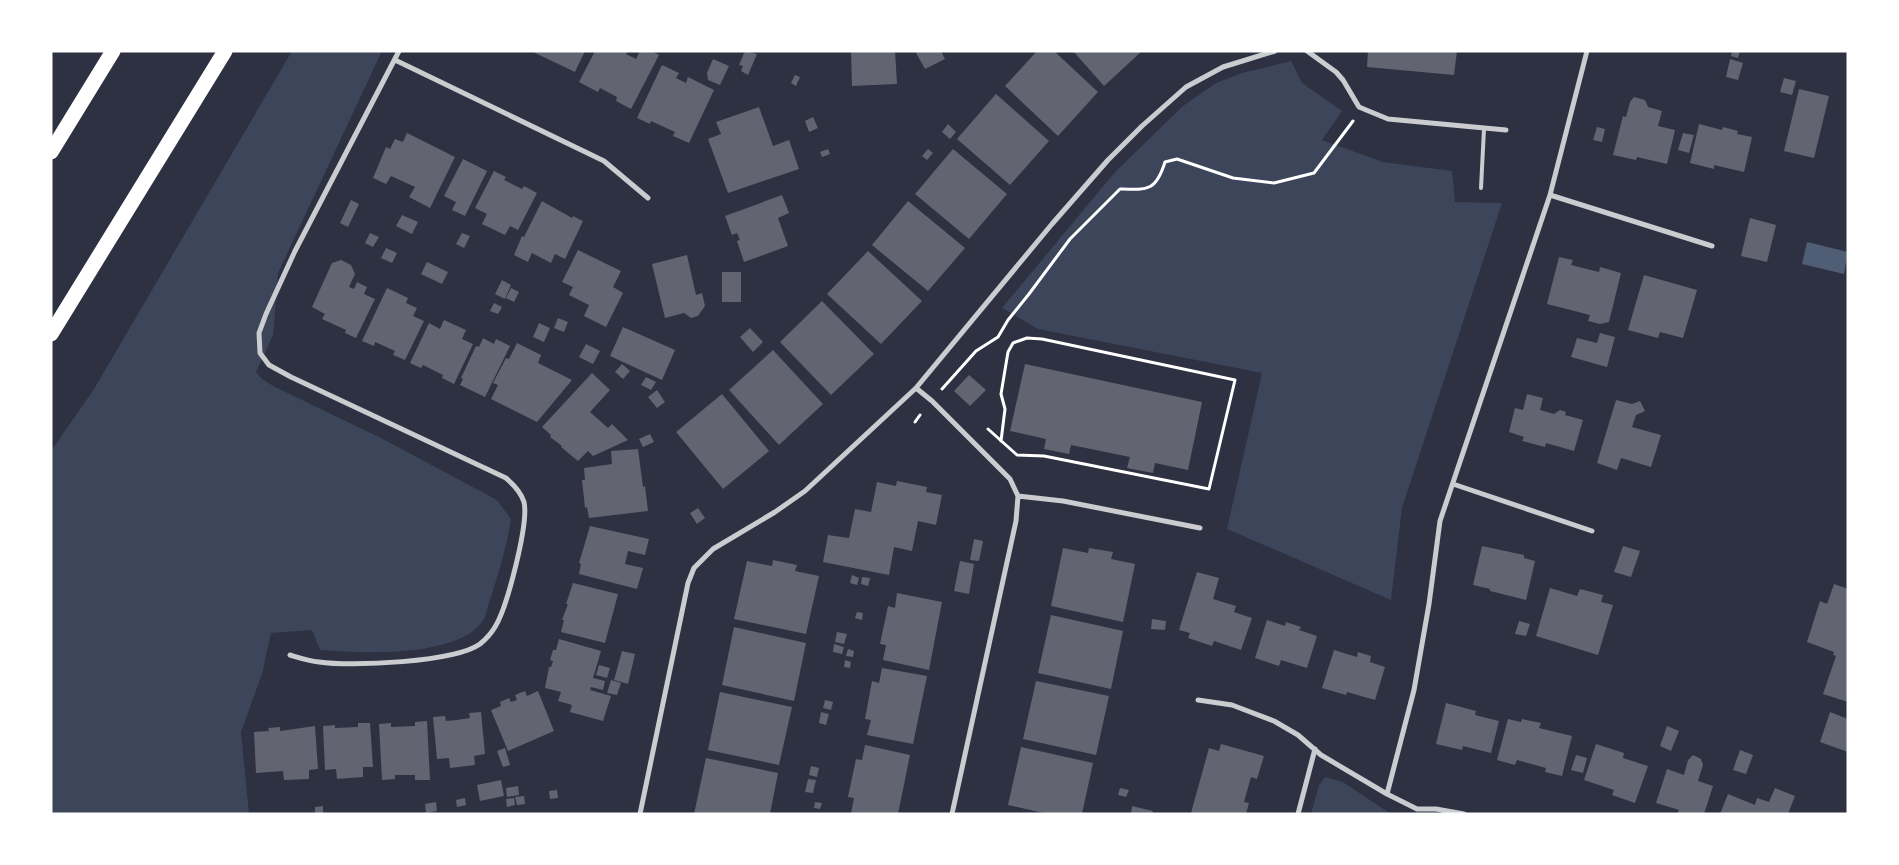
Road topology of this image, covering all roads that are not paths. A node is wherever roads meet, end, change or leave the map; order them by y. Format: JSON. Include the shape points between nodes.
{"nodes":[{"id":1,"x":113,"y":51,"type":"edge"},
{"id":2,"x":225,"y":51,"type":"edge"},
{"id":3,"x":399,"y":51,"type":"edge"},
{"id":4,"x":1274,"y":51,"type":"edge"},
{"id":5,"x":1307,"y":51,"type":"edge"},
{"id":6,"x":1587,"y":51,"type":"edge"},
{"id":7,"x":395,"y":60,"type":"junction"},
{"id":8,"x":1484,"y":129,"type":"junction"},
{"id":9,"x":1506,"y":130,"type":"dead end"},
{"id":10,"x":51,"y":152,"type":"edge"},
{"id":11,"x":1481,"y":188,"type":"dead end"},
{"id":12,"x":1550,"y":195,"type":"junction"},
{"id":13,"x":648,"y":198,"type":"dead end"},
{"id":14,"x":1712,"y":246,"type":"dead end"},
{"id":15,"x":51,"y":334,"type":"edge"},
{"id":16,"x":916,"y":388,"type":"junction"},
{"id":17,"x":1453,"y":484,"type":"junction"},
{"id":18,"x":1018,"y":496,"type":"junction"},
{"id":19,"x":1200,"y":528,"type":"dead end"},
{"id":20,"x":1592,"y":531,"type":"dead end"},
{"id":21,"x":290,"y":655,"type":"dead end"},
{"id":22,"x":1198,"y":700,"type":"dead end"},
{"id":23,"x":1315,"y":750,"type":"junction"},
{"id":24,"x":1387,"y":794,"type":"junction"},
{"id":25,"x":1416,"y":811,"type":"edge"},
{"id":26,"x":640,"y":814,"type":"edge"},
{"id":27,"x":952,"y":814,"type":"edge"},
{"id":28,"x":1298,"y":814,"type":"edge"},
{"id":29,"x":1464,"y":814,"type":"edge"}],
"edges":[{"from":1,"to":10,"type":"highway"},
{"from":2,"to":15,"type":"highway"},
{"from":3,"to":7,"type":"street"},
{"from":4,"to":16,"type":"street","via":[[1223,67],[1186,86],[1142,126],[1063,211]]},
{"from":5,"to":8,"type":"street","via":[[1344,80],[1360,107],[1388,119]]},
{"from":6,"to":12,"type":"street"},
{"from":7,"to":13,"type":"street","via":[[604,161]]},
{"from":7,"to":21,"type":"street","via":[[295,251],[259,333],[260,353],[269,365],[290,377],[506,478],[524,501],[522,538],[504,606],[495,627],[482,643],[470,650],[452,656],[372,663],[321,663]]},
{"from":8,"to":9,"type":"street"},
{"from":8,"to":11,"type":"lane"},
{"from":12,"to":14,"type":"street"},
{"from":12,"to":17,"type":"street"},
{"from":16,"to":18,"type":"street","via":[[1010,479]]},
{"from":16,"to":26,"type":"street","via":[[805,491],[713,549],[694,568],[688,583]]},
{"from":17,"to":20,"type":"street"},
{"from":17,"to":24,"type":"street","via":[[1440,521],[1414,690]]},
{"from":18,"to":19,"type":"street","via":[[1063,501]]},
{"from":18,"to":27,"type":"street","via":[[1016,521]]},
{"from":22,"to":23,"type":"street","via":[[1232,705],[1274,721]]},
{"from":23,"to":24,"type":"street"},
{"from":23,"to":28,"type":"street"},
{"from":24,"to":25,"type":"street"},
{"from":25,"to":29,"type":"street","via":[[1436,809]]}]}
